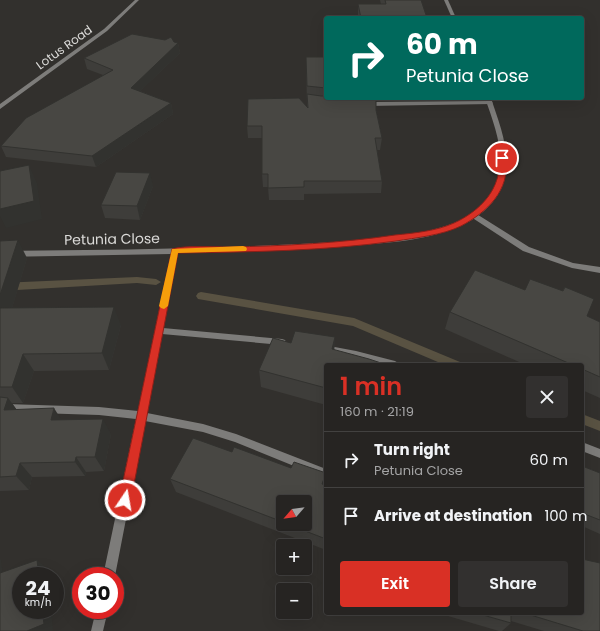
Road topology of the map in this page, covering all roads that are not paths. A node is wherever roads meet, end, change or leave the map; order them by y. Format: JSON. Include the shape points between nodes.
{"nodes":[{"id":1,"x":138,"y":0,"type":"edge"},
{"id":2,"x":446,"y":0,"type":"edge"},
{"id":3,"x":453,"y":16,"type":"edge"},
{"id":4,"x":489,"y":100,"type":"edge"},
{"id":5,"x":356,"y":105,"type":"edge"},
{"id":6,"x":0,"y":107,"type":"edge"},
{"id":7,"x":473,"y":216,"type":"junction"},
{"id":8,"x":175,"y":251,"type":"junction"},
{"id":9,"x":0,"y":254,"type":"edge"},
{"id":10,"x":600,"y":270,"type":"edge"},
{"id":11,"x":159,"y":331,"type":"junction"},
{"id":12,"x":294,"y":344,"type":"edge"},
{"id":13,"x":317,"y":347,"type":"edge"},
{"id":14,"x":388,"y":363,"type":"edge"},
{"id":15,"x":6,"y":408,"type":"edge"},
{"id":16,"x":142,"y":416,"type":"junction"},
{"id":17,"x":584,"y":447,"type":"edge"},
{"id":18,"x":600,"y":454,"type":"edge"},
{"id":19,"x":324,"y":473,"type":"edge"},
{"id":20,"x":111,"y":567,"type":"edge"},
{"id":21,"x":100,"y":619,"type":"edge"},
{"id":22,"x":97,"y":631,"type":"edge"}],
"edges":[{"from":1,"to":6,"type":"street","name":"Lotus Road","via":[[103,31]]},
{"from":2,"to":3,"type":"street"},
{"from":4,"to":5,"type":"street"},
{"from":4,"to":7,"type":"street","name":"Petunia Close","via":[[500,136],[504,170],[496,192],[482,210]]},
{"from":7,"to":8,"type":"street","name":"Petunia Close","via":[[456,225],[423,234],[372,241],[255,249]]},
{"from":7,"to":10,"type":"street","via":[[526,249],[572,265]]},
{"from":8,"to":9,"type":"street","name":"Petunia Close"},
{"from":8,"to":11,"type":"street"},
{"from":11,"to":12,"type":"street"},
{"from":11,"to":16,"type":"street"},
{"from":13,"to":14,"type":"street"},
{"from":15,"to":16,"type":"street","via":[[100,411]]},
{"from":16,"to":19,"type":"street","via":[[203,428],[236,438]]},
{"from":16,"to":20,"type":"street"},
{"from":17,"to":18,"type":"street"},
{"from":21,"to":22,"type":"street"}]}
